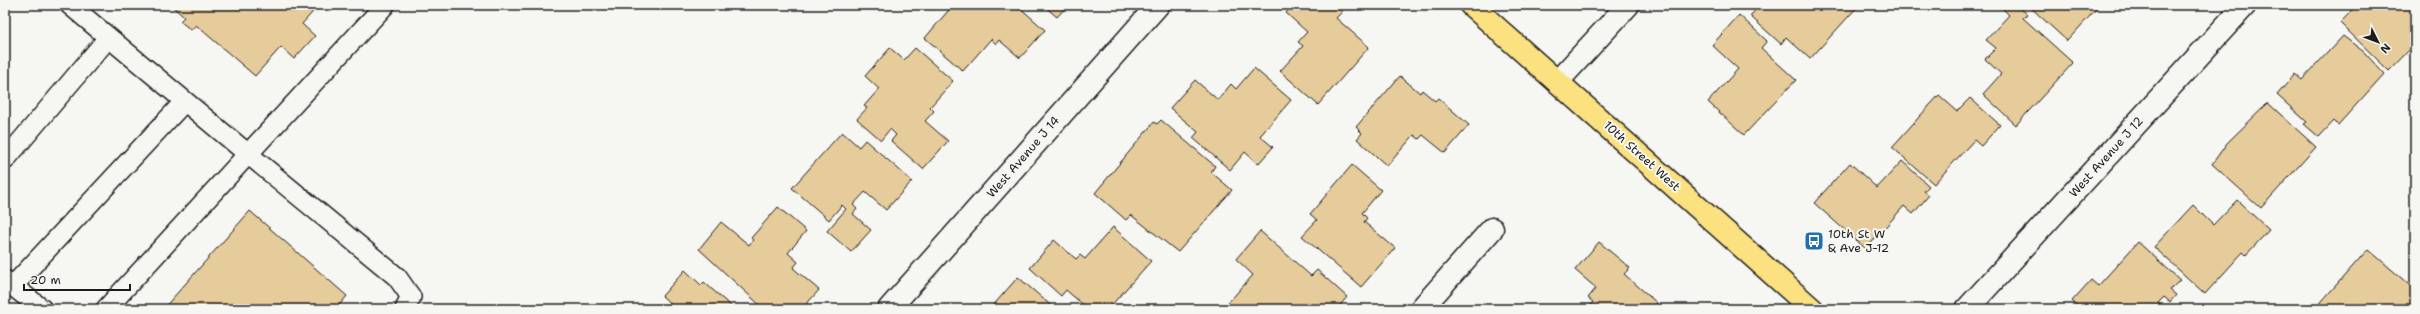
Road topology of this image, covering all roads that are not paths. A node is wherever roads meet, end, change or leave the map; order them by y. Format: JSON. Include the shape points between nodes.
{"nodes":[{"id":1,"x":70,"y":5,"type":"edge"},
{"id":2,"x":385,"y":5,"type":"edge"},
{"id":3,"x":1158,"y":5,"type":"edge"},
{"id":4,"x":1471,"y":5,"type":"edge"},
{"id":5,"x":1628,"y":5,"type":"edge"},
{"id":6,"x":2245,"y":5,"type":"edge"},
{"id":7,"x":108,"y":38,"type":"junction"},
{"id":8,"x":1558,"y":82,"type":"junction"},
{"id":9,"x":184,"y":102,"type":"junction"},
{"id":10,"x":248,"y":154,"type":"junction"},
{"id":11,"x":5,"y":160,"type":"edge"},
{"id":12,"x":1492,"y":229,"type":"dead end"},
{"id":13,"x":9,"y":283,"type":"edge"},
{"id":14,"x":42,"y":309,"type":"edge"},
{"id":15,"x":106,"y":309,"type":"edge"},
{"id":16,"x":405,"y":309,"type":"edge"},
{"id":17,"x":889,"y":309,"type":"edge"},
{"id":18,"x":1420,"y":309,"type":"edge"},
{"id":19,"x":1812,"y":309,"type":"edge"},
{"id":20,"x":1967,"y":309,"type":"edge"}],
"edges":[{"from":1,"to":7,"type":"lane"},
{"from":2,"to":10,"type":"lane"},
{"from":3,"to":17,"type":"street","name":"West Avenue J 14"},
{"from":4,"to":8,"type":"main road","name":"10th Street West"},
{"from":5,"to":8,"type":"street"},
{"from":6,"to":20,"type":"street","name":"West Avenue J 12"},
{"from":7,"to":9,"type":"lane"},
{"from":7,"to":11,"type":"lane"},
{"from":8,"to":19,"type":"main road","name":"10th Street West"},
{"from":9,"to":10,"type":"lane"},
{"from":9,"to":13,"type":"lane"},
{"from":10,"to":15,"type":"lane"},
{"from":10,"to":16,"type":"lane","via":[[397,277],[411,297]]},
{"from":12,"to":18,"type":"street"},
{"from":13,"to":14,"type":"lane"}]}
